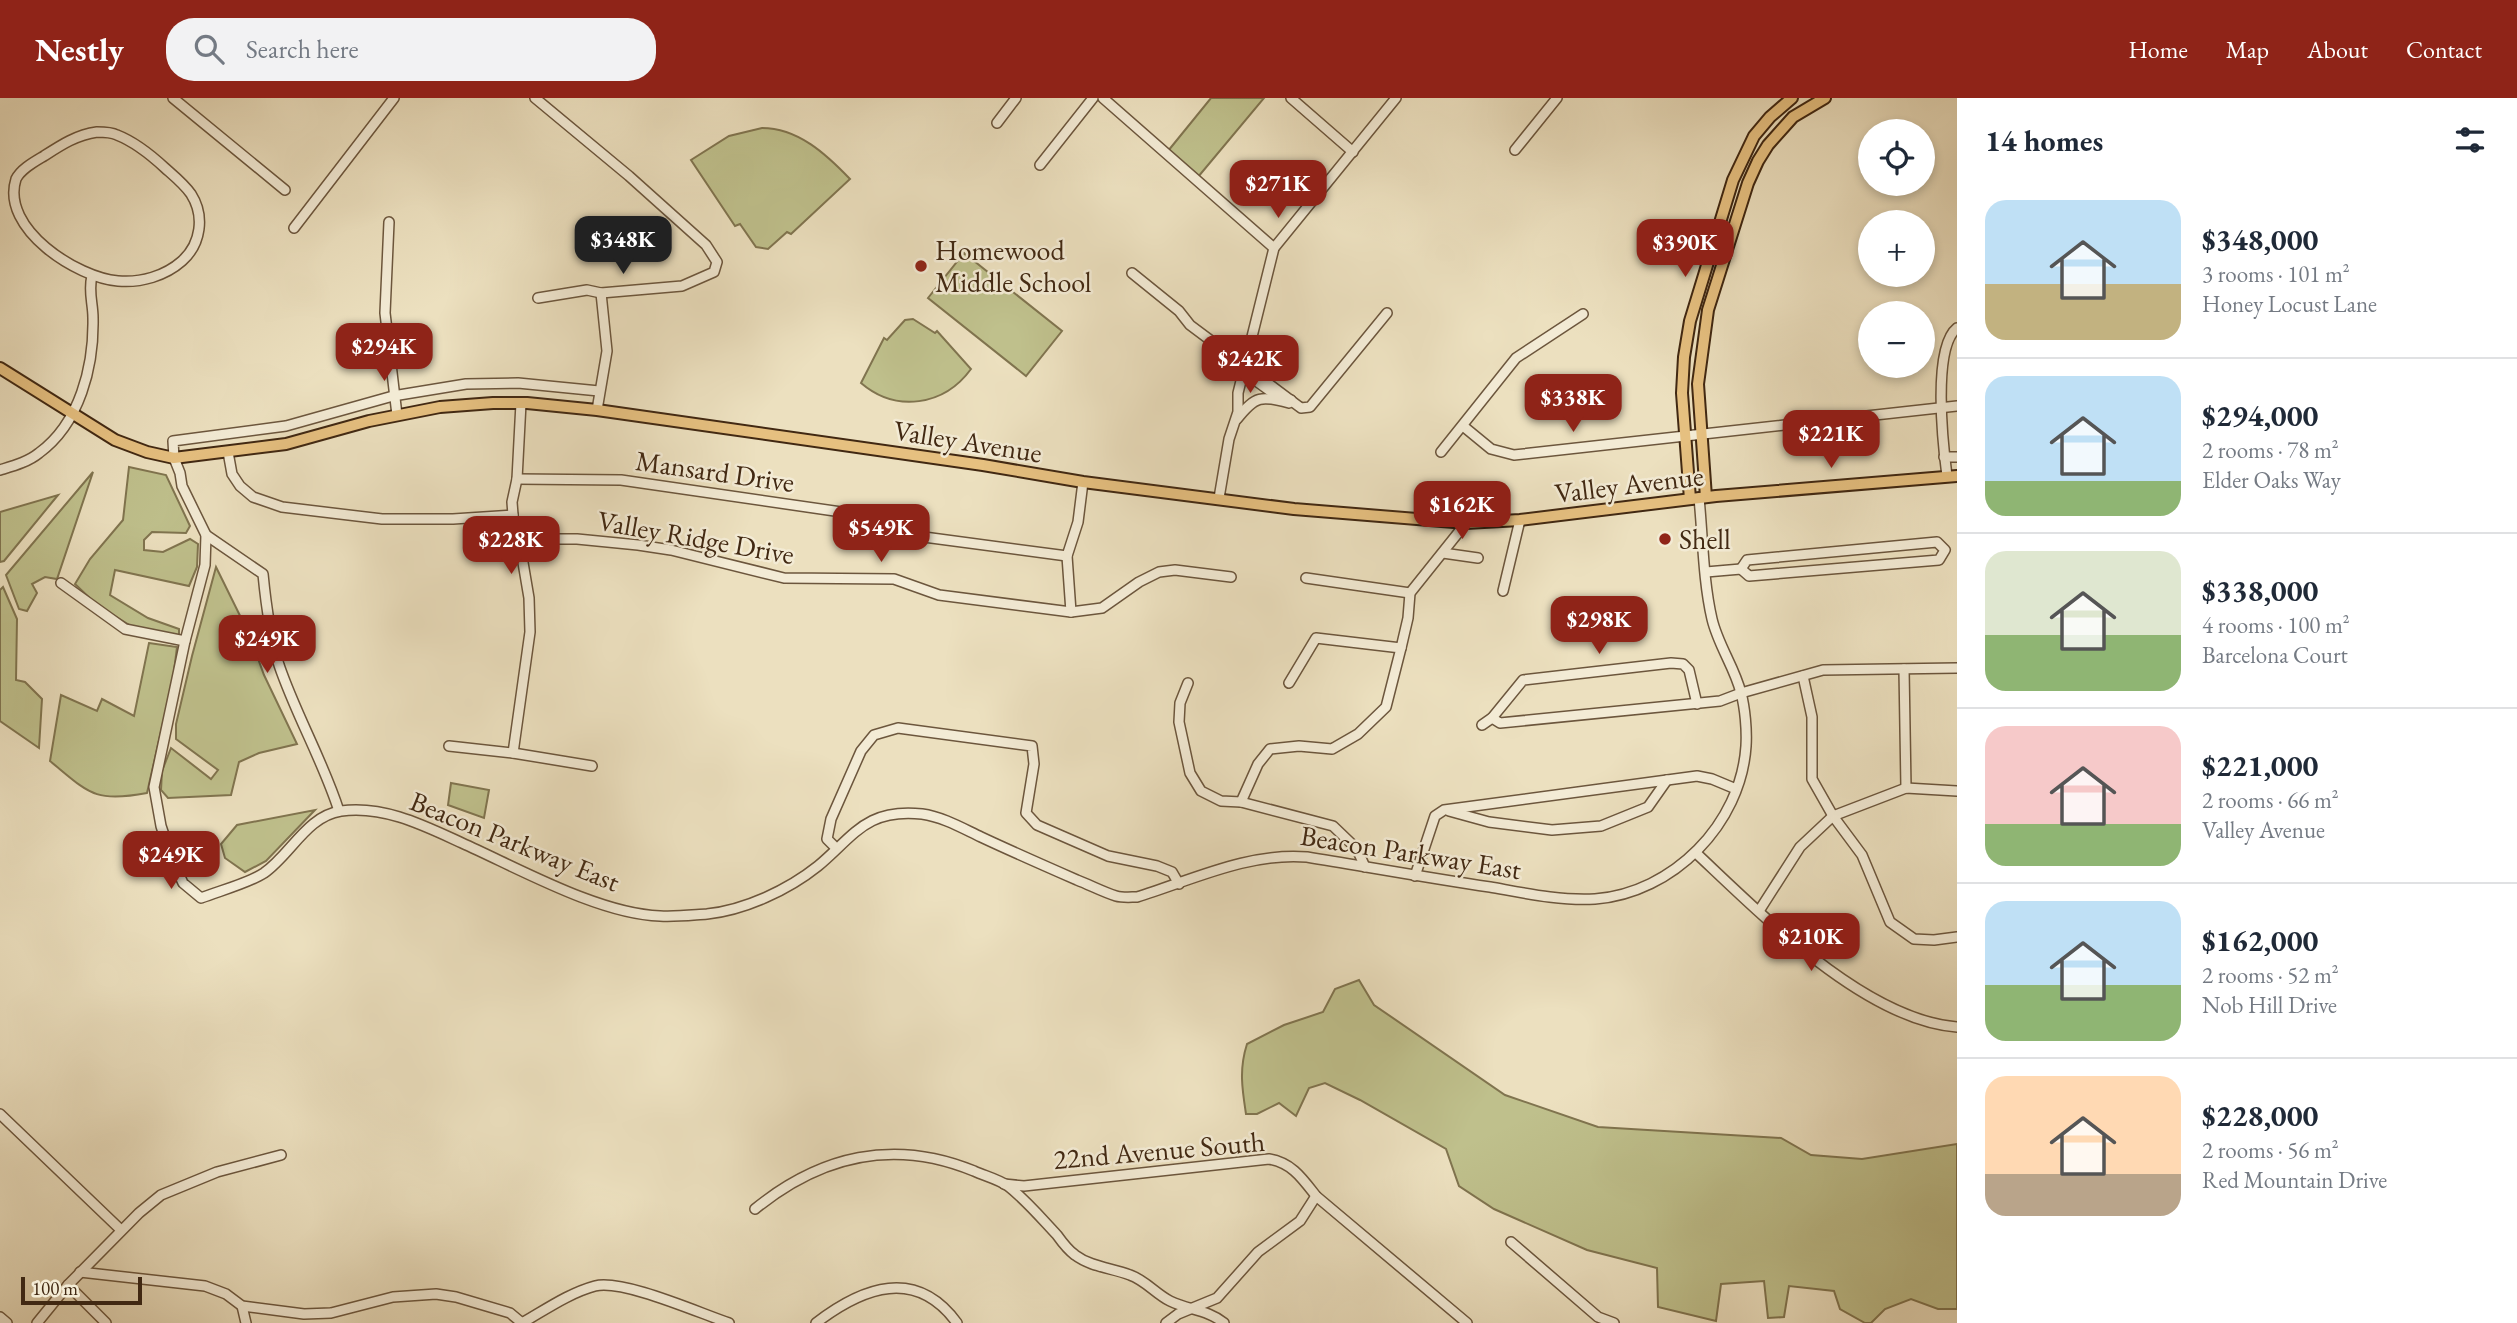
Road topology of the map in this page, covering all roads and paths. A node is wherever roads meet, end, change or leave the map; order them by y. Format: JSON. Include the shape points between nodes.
{"nodes":[{"id":1,"x":173,"y":98,"type":"edge"},
{"id":2,"x":394,"y":98,"type":"edge"},
{"id":3,"x":536,"y":98,"type":"edge"},
{"id":4,"x":1016,"y":98,"type":"edge"},
{"id":5,"x":1093,"y":98,"type":"edge"},
{"id":6,"x":1102,"y":98,"type":"edge"},
{"id":7,"x":1291,"y":98,"type":"edge"},
{"id":8,"x":1396,"y":98,"type":"edge"},
{"id":9,"x":1557,"y":98,"type":"edge"},
{"id":10,"x":1792,"y":98,"type":"edge"},
{"id":11,"x":1825,"y":98,"type":"edge"},
{"id":12,"x":1302,"y":102,"type":"edge"},
{"id":13,"x":998,"y":122,"type":"dead end"},
{"id":14,"x":1515,"y":150,"type":"dead end"},
{"id":15,"x":1353,"y":152,"type":"junction"},
{"id":16,"x":1040,"y":165,"type":"dead end"},
{"id":17,"x":285,"y":190,"type":"dead end"},
{"id":18,"x":389,"y":222,"type":"dead end"},
{"id":19,"x":294,"y":228,"type":"dead end"},
{"id":20,"x":1274,"y":248,"type":"junction"},
{"id":21,"x":1132,"y":273,"type":"dead end"},
{"id":22,"x":92,"y":276,"type":"junction"},
{"id":23,"x":601,"y":293,"type":"junction"},
{"id":24,"x":538,"y":298,"type":"dead end"},
{"id":25,"x":1387,"y":313,"type":"dead end"},
{"id":26,"x":1583,"y":314,"type":"dead end"},
{"id":27,"x":1957,"y":328,"type":"edge"},
{"id":28,"x":0,"y":368,"type":"edge"},
{"id":29,"x":1246,"y":368,"type":"junction"},
{"id":30,"x":599,"y":391,"type":"junction"},
{"id":31,"x":393,"y":396,"type":"junction"},
{"id":32,"x":1288,"y":401,"type":"junction"},
{"id":33,"x":521,"y":403,"type":"junction"},
{"id":34,"x":1957,"y":406,"type":"edge"},
{"id":35,"x":1942,"y":407,"type":"junction"},
{"id":36,"x":597,"y":410,"type":"junction"},
{"id":37,"x":73,"y":414,"type":"junction"},
{"id":38,"x":397,"y":415,"type":"junction"},
{"id":39,"x":1235,"y":421,"type":"junction"},
{"id":40,"x":1463,"y":426,"type":"junction"},
{"id":41,"x":1701,"y":433,"type":"junction"},
{"id":42,"x":1685,"y":435,"type":"junction"},
{"id":43,"x":228,"y":452,"type":"junction"},
{"id":44,"x":1441,"y":452,"type":"dead end"},
{"id":45,"x":1944,"y":457,"type":"junction"},
{"id":46,"x":1957,"y":457,"type":"edge"},
{"id":47,"x":174,"y":458,"type":"junction"},
{"id":48,"x":0,"y":470,"type":"edge"},
{"id":49,"x":1952,"y":476,"type":"edge"},
{"id":50,"x":517,"y":479,"type":"junction"},
{"id":51,"x":1083,"y":482,"type":"junction"},
{"id":52,"x":1219,"y":498,"type":"junction"},
{"id":53,"x":1698,"y":498,"type":"junction"},
{"id":54,"x":513,"y":515,"type":"junction"},
{"id":55,"x":1520,"y":520,"type":"junction"},
{"id":56,"x":1466,"y":523,"type":"junction"},
{"id":57,"x":205,"y":535,"type":"junction"},
{"id":58,"x":519,"y":539,"type":"junction"},
{"id":59,"x":1443,"y":553,"type":"junction"},
{"id":60,"x":1068,"y":556,"type":"junction"},
{"id":61,"x":1478,"y":558,"type":"dead end"},
{"id":62,"x":1741,"y":569,"type":"junction"},
{"id":63,"x":1706,"y":572,"type":"junction"},
{"id":64,"x":1231,"y":577,"type":"dead end"},
{"id":65,"x":1306,"y":578,"type":"dead end"},
{"id":66,"x":61,"y":583,"type":"dead end"},
{"id":67,"x":1503,"y":591,"type":"dead end"},
{"id":68,"x":1410,"y":593,"type":"junction"},
{"id":69,"x":1071,"y":612,"type":"junction"},
{"id":70,"x":185,"y":641,"type":"junction"},
{"id":71,"x":1401,"y":648,"type":"junction"},
{"id":72,"x":1957,"y":668,"type":"edge"},
{"id":73,"x":1904,"y":669,"type":"junction"},
{"id":74,"x":1803,"y":676,"type":"junction"},
{"id":75,"x":1188,"y":683,"type":"dead end"},
{"id":76,"x":1289,"y":683,"type":"dead end"},
{"id":77,"x":1741,"y":693,"type":"junction"},
{"id":78,"x":1697,"y":704,"type":"junction"},
{"id":79,"x":1492,"y":718,"type":"junction"},
{"id":80,"x":1482,"y":725,"type":"dead end"},
{"id":81,"x":449,"y":746,"type":"dead end"},
{"id":82,"x":513,"y":753,"type":"junction"},
{"id":83,"x":592,"y":766,"type":"dead end"},
{"id":84,"x":1667,"y":780,"type":"junction"},
{"id":85,"x":1906,"y":788,"type":"junction"},
{"id":86,"x":1736,"y":789,"type":"junction"},
{"id":87,"x":1956,"y":792,"type":"edge"},
{"id":88,"x":1241,"y":802,"type":"junction"},
{"id":89,"x":1444,"y":810,"type":"junction"},
{"id":90,"x":339,"y":811,"type":"junction"},
{"id":91,"x":1833,"y":817,"type":"junction"},
{"id":92,"x":836,"y":848,"type":"junction"},
{"id":93,"x":1696,"y":853,"type":"junction"},
{"id":94,"x":1365,"y":867,"type":"junction"},
{"id":95,"x":1415,"y":876,"type":"junction"},
{"id":96,"x":1179,"y":884,"type":"junction"},
{"id":97,"x":1759,"y":911,"type":"junction"},
{"id":98,"x":1957,"y":937,"type":"edge"},
{"id":99,"x":1957,"y":1027,"type":"edge"},
{"id":100,"x":0,"y":1114,"type":"edge"},
{"id":101,"x":281,"y":1155,"type":"dead end"},
{"id":102,"x":1004,"y":1184,"type":"junction"},
{"id":103,"x":1316,"y":1196,"type":"junction"},
{"id":104,"x":755,"y":1209,"type":"dead end"},
{"id":105,"x":121,"y":1230,"type":"junction"},
{"id":106,"x":1511,"y":1242,"type":"dead end"},
{"id":107,"x":80,"y":1272,"type":"junction"},
{"id":108,"x":68,"y":1285,"type":"junction"},
{"id":109,"x":242,"y":1306,"type":"junction"},
{"id":110,"x":1194,"y":1308,"type":"junction"},
{"id":111,"x":0,"y":1317,"type":"edge"},
{"id":112,"x":1608,"y":1322,"type":"edge"},
{"id":113,"x":7,"y":1323,"type":"edge"},
{"id":114,"x":37,"y":1323,"type":"edge"},
{"id":115,"x":106,"y":1323,"type":"edge"},
{"id":116,"x":246,"y":1323,"type":"edge"},
{"id":117,"x":522,"y":1323,"type":"edge"},
{"id":118,"x":729,"y":1323,"type":"edge"},
{"id":119,"x":816,"y":1323,"type":"edge"},
{"id":120,"x":957,"y":1323,"type":"edge"},
{"id":121,"x":1166,"y":1323,"type":"edge"},
{"id":122,"x":1224,"y":1323,"type":"edge"},
{"id":123,"x":1467,"y":1323,"type":"edge"}],
"edges":[{"from":1,"to":17,"type":"street"},
{"from":2,"to":19,"type":"street"},
{"from":3,"to":23,"type":"street","via":[[629,176],[706,246],[717,262],[714,272],[682,286]]},
{"from":4,"to":13,"type":"street"},
{"from":5,"to":16,"type":"street"},
{"from":6,"to":20,"type":"street"},
{"from":7,"to":12,"type":"street"},
{"from":8,"to":15,"type":"street"},
{"from":9,"to":14,"type":"street"},
{"from":10,"to":42,"type":"main road","via":[[1754,136],[1729,192],[1690,321],[1683,381]]},
{"from":11,"to":41,"type":"main road","via":[[1793,117],[1768,145],[1748,183],[1708,310],[1698,384]]},
{"from":12,"to":15,"type":"street"},
{"from":15,"to":20,"type":"street"},
{"from":18,"to":31,"type":"street","via":[[385,313]]},
{"from":20,"to":29,"type":"street"},
{"from":21,"to":29,"type":"street"},
{"from":22,"to":22,"type":"street","via":[[142,281],[172,269],[195,246],[200,216],[181,182],[149,154],[114,133],[70,139],[16,177],[11,194],[23,230],[46,251]]},
{"from":22,"to":37,"type":"street","via":[[92,353]]},
{"from":23,"to":24,"type":"street","via":[[587,290]]},
{"from":23,"to":30,"type":"street","via":[[607,351]]},
{"from":25,"to":32,"type":"street","via":[[1310,407]]},
{"from":26,"to":40,"type":"street","via":[[1516,358]]},
{"from":27,"to":35,"type":"street","via":[[1946,343]]},
{"from":28,"to":37,"type":"main road","name":"Valley Avenue"},
{"from":29,"to":32,"type":"street","via":[[1248,375]]},
{"from":29,"to":39,"type":"street"},
{"from":30,"to":31,"type":"street","via":[[517,383],[466,384]]},
{"from":30,"to":36,"type":"street"},
{"from":31,"to":38,"type":"street"},
{"from":31,"to":47,"type":"street","via":[[286,426],[173,441]]},
{"from":32,"to":39,"type":"street","via":[[1260,399]]},
{"from":33,"to":36,"type":"main road","name":"Valley Avenue"},
{"from":33,"to":38,"type":"main road","name":"Valley Avenue"},
{"from":33,"to":50,"type":"street"},
{"from":34,"to":35,"type":"street"},
{"from":35,"to":41,"type":"street"},
{"from":35,"to":45,"type":"street"},
{"from":36,"to":51,"type":"main road","name":"Valley Avenue"},
{"from":37,"to":47,"type":"main road","name":"Valley Avenue","via":[[115,440]]},
{"from":37,"to":48,"type":"street","via":[[40,453]]},
{"from":38,"to":43,"type":"main road","name":"Valley Avenue","via":[[286,444]]},
{"from":39,"to":52,"type":"street"},
{"from":40,"to":42,"type":"street","via":[[1491,449],[1514,455]]},
{"from":40,"to":44,"type":"street"},
{"from":41,"to":42,"type":"street"},
{"from":41,"to":53,"type":"main road"},
{"from":42,"to":53,"type":"main road"},
{"from":43,"to":47,"type":"main road","name":"Valley Avenue"},
{"from":43,"to":54,"type":"street","via":[[232,474],[240,486],[253,498],[282,507],[382,519]]},
{"from":45,"to":46,"type":"street"},
{"from":45,"to":49,"type":"street"},
{"from":47,"to":57,"type":"street"},
{"from":49,"to":53,"type":"main road","name":"Valley Avenue"},
{"from":50,"to":54,"type":"street"},
{"from":50,"to":60,"type":"street","name":"Mansard Drive","via":[[621,480],[680,487],[883,518],[924,537]]},
{"from":51,"to":52,"type":"main road","name":"Valley Avenue"},
{"from":51,"to":60,"type":"street"},
{"from":52,"to":56,"type":"main road","name":"Valley Avenue"},
{"from":53,"to":55,"type":"main road","name":"Valley Avenue"},
{"from":53,"to":63,"type":"street","name":"Beacon Parkway East"},
{"from":54,"to":58,"type":"street"},
{"from":55,"to":56,"type":"main road","name":"Valley Avenue"},
{"from":55,"to":67,"type":"street"},
{"from":56,"to":59,"type":"street"},
{"from":57,"to":70,"type":"street","via":[[205,565]]},
{"from":57,"to":90,"type":"street","via":[[263,575],[279,664]]},
{"from":58,"to":69,"type":"street","name":"Valley Ridge Drive","via":[[638,545],[783,578],[894,579],[939,595]]},
{"from":58,"to":82,"type":"street","via":[[530,632]]},
{"from":59,"to":61,"type":"street"},
{"from":59,"to":68,"type":"street"},
{"from":60,"to":69,"type":"street"},
{"from":62,"to":62,"type":"street","via":[[1747,560],[1937,542],[1945,550],[1939,560],[1843,569],[1749,576]]},
{"from":62,"to":63,"type":"street"},
{"from":63,"to":77,"type":"street","name":"Beacon Parkway East","via":[[1712,620]]},
{"from":64,"to":69,"type":"street","name":"Valley Ridge Drive","via":[[1159,572],[1102,608]]},
{"from":65,"to":68,"type":"street"},
{"from":66,"to":70,"type":"street","via":[[125,629]]},
{"from":68,"to":71,"type":"street"},
{"from":70,"to":90,"type":"street","via":[[154,787],[161,825],[183,883],[201,898],[262,875],[283,859],[319,818]]},
{"from":71,"to":76,"type":"street","via":[[1316,638]]},
{"from":71,"to":88,"type":"street","via":[[1386,707],[1368,725],[1332,749],[1270,749]]},
{"from":72,"to":73,"type":"street"},
{"from":73,"to":74,"type":"street","via":[[1823,670]]},
{"from":73,"to":85,"type":"street"},
{"from":74,"to":77,"type":"street"},
{"from":74,"to":91,"type":"street","via":[[1812,717],[1812,779]]},
{"from":75,"to":88,"type":"street","via":[[1179,722],[1190,773],[1201,791],[1221,802]]},
{"from":77,"to":78,"type":"street"},
{"from":77,"to":86,"type":"street","name":"Beacon Parkway East","via":[[1746,744]]},
{"from":78,"to":79,"type":"street","via":[[1500,723]]},
{"from":78,"to":79,"type":"street","via":[[1689,670],[1671,663],[1523,680]]},
{"from":79,"to":80,"type":"street"},
{"from":81,"to":82,"type":"street"},
{"from":82,"to":83,"type":"street"},
{"from":84,"to":86,"type":"street","via":[[1697,776]]},
{"from":84,"to":89,"type":"street"},
{"from":84,"to":89,"type":"street","via":[[1647,807],[1601,826],[1552,830],[1489,822]]},
{"from":85,"to":87,"type":"street"},
{"from":85,"to":91,"type":"street"},
{"from":86,"to":93,"type":"street","name":"Beacon Parkway East","via":[[1719,825]]},
{"from":88,"to":94,"type":"street","via":[[1333,826],[1357,849]]},
{"from":89,"to":95,"type":"street","via":[[1435,816]]},
{"from":90,"to":92,"type":"street","name":"Beacon Parkway East","via":[[367,810],[419,823],[586,898],[659,916],[710,914],[756,901],[817,866]]},
{"from":91,"to":97,"type":"street","via":[[1800,847]]},
{"from":91,"to":98,"type":"street","via":[[1861,855],[1890,922],[1914,939]]},
{"from":92,"to":96,"type":"street","name":"Beacon Parkway East","via":[[875,819],[922,814],[946,820],[1119,897],[1138,897]]},
{"from":92,"to":96,"type":"street","via":[[827,839],[831,819],[861,751],[874,735],[898,728],[1032,746],[1034,764],[1026,813],[1037,825],[1108,856],[1157,866],[1171,872]]},
{"from":93,"to":95,"type":"street","name":"Beacon Parkway East","via":[[1653,884],[1595,899],[1550,897]]},
{"from":93,"to":97,"type":"street"},
{"from":94,"to":95,"type":"street","name":"Beacon Parkway East"},
{"from":94,"to":96,"type":"street","name":"Beacon Parkway East","via":[[1282,855]]},
{"from":97,"to":99,"type":"street","via":[[1835,974],[1875,999],[1924,1021]]},
{"from":100,"to":105,"type":"street"},
{"from":101,"to":105,"type":"street","via":[[217,1172],[161,1195]]},
{"from":102,"to":103,"type":"street","name":"22nd Avenue South","via":[[1024,1186],[1269,1159],[1283,1161]]},
{"from":102,"to":104,"type":"street","via":[[947,1160],[876,1155],[810,1173]]},
{"from":102,"to":110,"type":"street","via":[[1075,1255],[1132,1275],[1171,1301]]},
{"from":103,"to":110,"type":"street","via":[[1300,1221],[1258,1252],[1217,1298]]},
{"from":103,"to":123,"type":"street","name":"22nd Avenue South"},
{"from":105,"to":107,"type":"street"},
{"from":106,"to":112,"type":"street"},
{"from":107,"to":108,"type":"street"},
{"from":107,"to":109,"type":"street","via":[[205,1286]]},
{"from":108,"to":114,"type":"street"},
{"from":108,"to":115,"type":"street"},
{"from":109,"to":116,"type":"street"},
{"from":109,"to":117,"type":"street","via":[[331,1313],[393,1297],[436,1294],[510,1313]]},
{"from":110,"to":121,"type":"street"},
{"from":110,"to":122,"type":"street"},
{"from":111,"to":113,"type":"street"},
{"from":117,"to":118,"type":"street","via":[[580,1292],[608,1284]]},
{"from":119,"to":120,"type":"street","via":[[865,1293],[886,1287],[929,1295]]}]}
